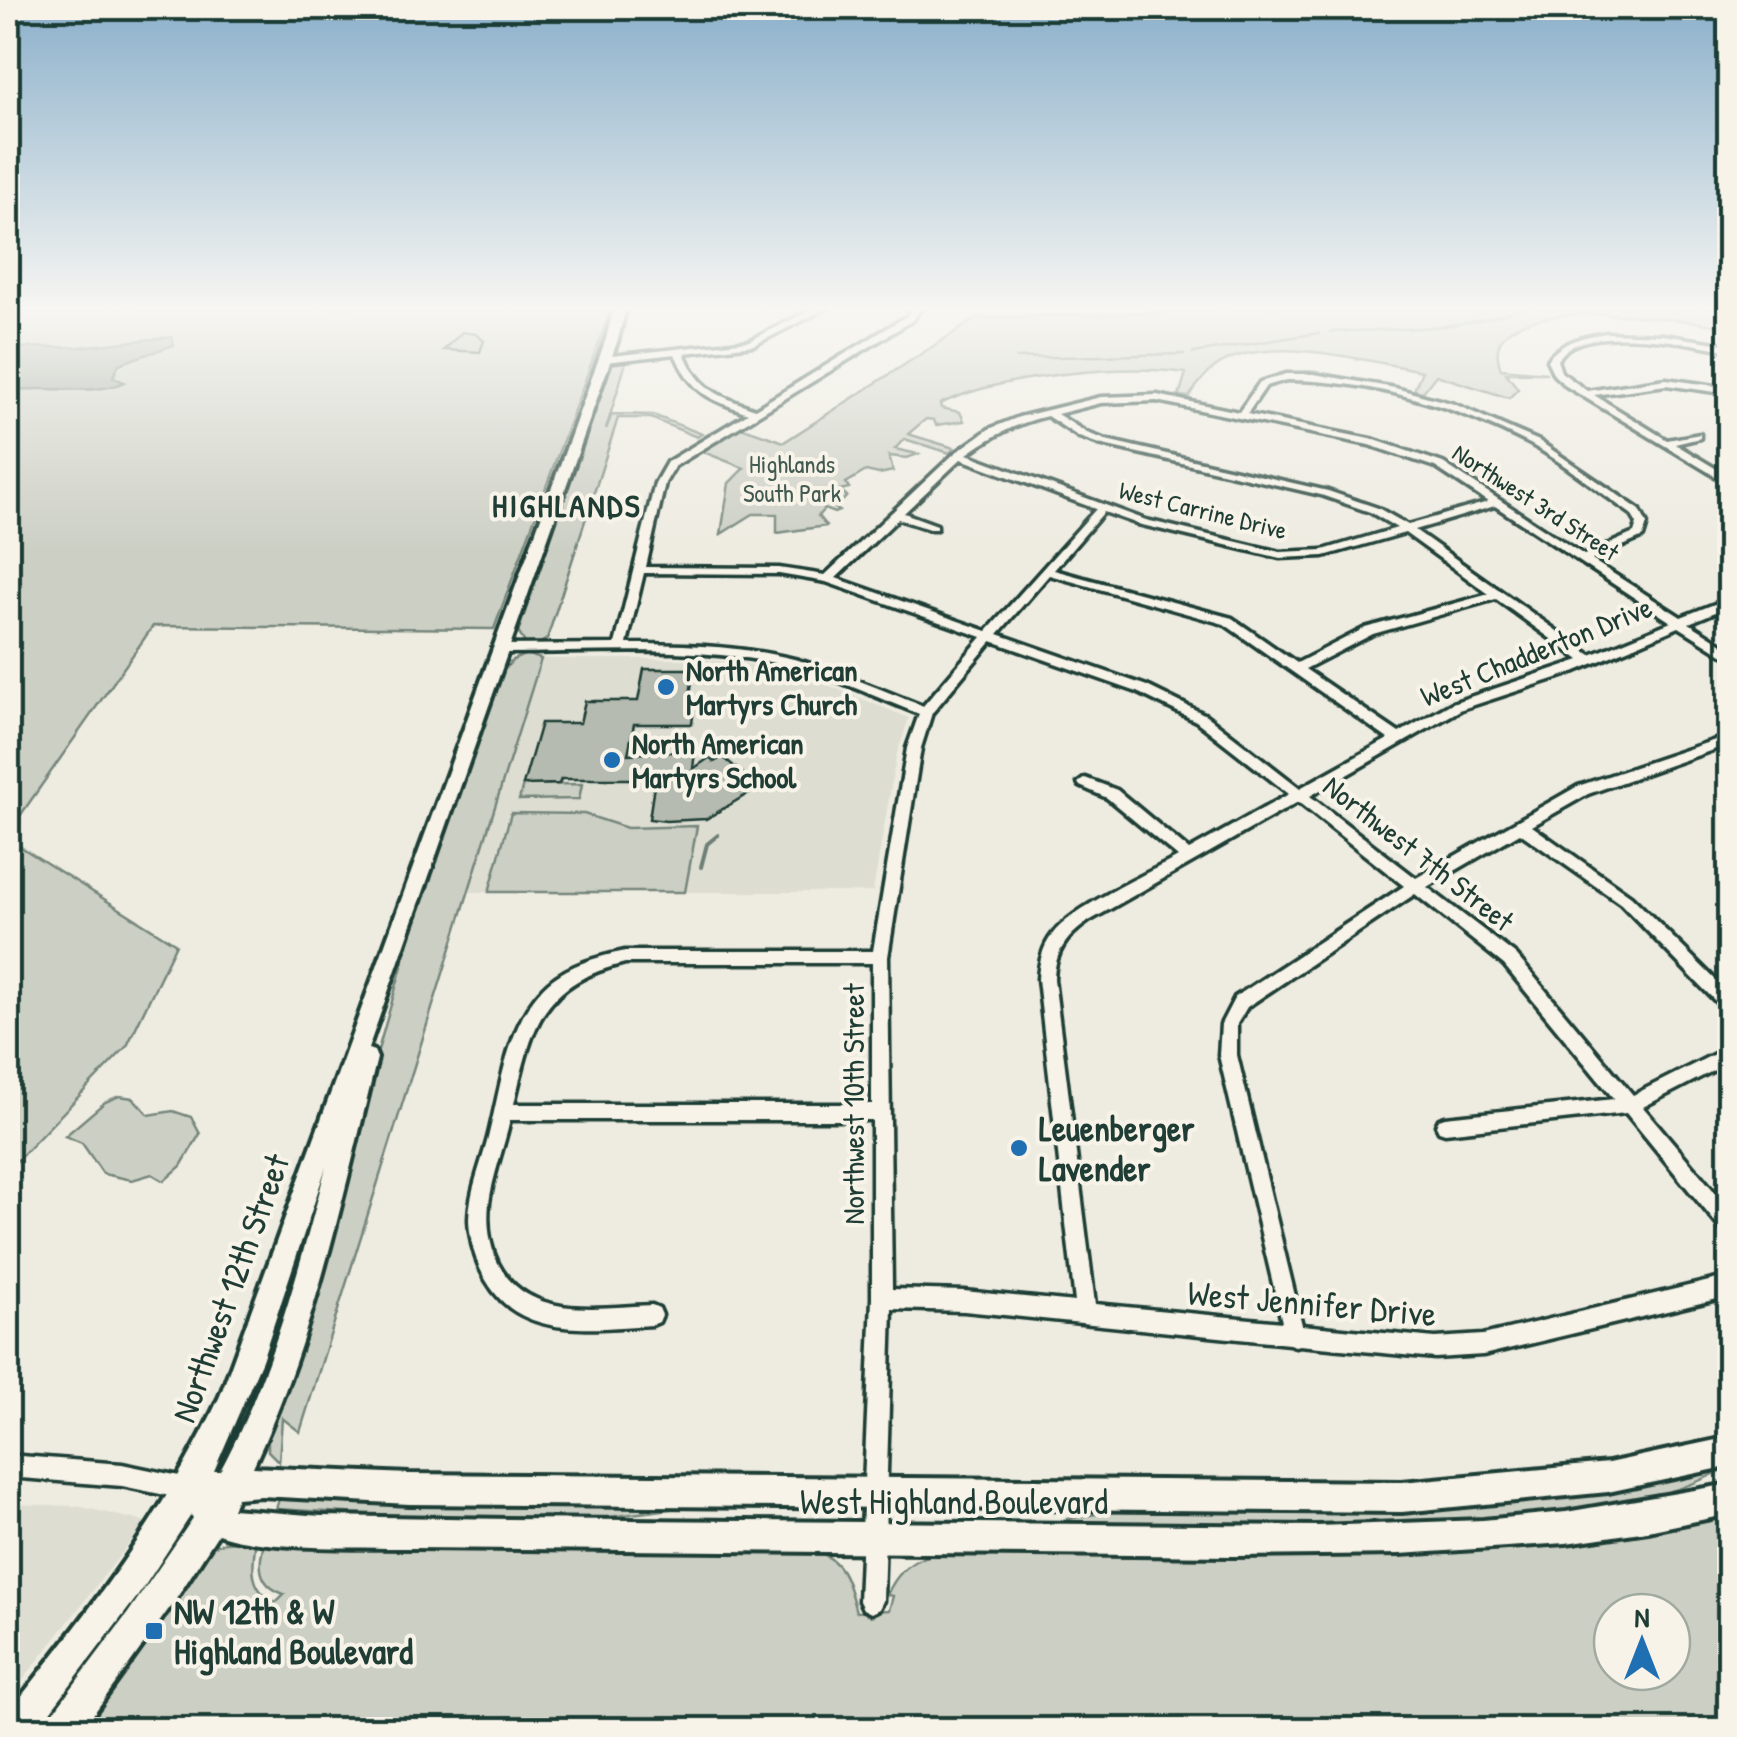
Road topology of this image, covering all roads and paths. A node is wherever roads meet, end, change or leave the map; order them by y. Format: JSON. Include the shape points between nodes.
{"nodes":[{"id":1,"x":596,"y":388,"type":"edge"},
{"id":2,"x":698,"y":388,"type":"edge"},
{"id":3,"x":794,"y":388,"type":"edge"},
{"id":4,"x":1259,"y":388,"type":"edge"},
{"id":5,"x":1376,"y":388,"type":"edge"},
{"id":6,"x":1576,"y":388,"type":"edge"},
{"id":7,"x":1625,"y":388,"type":"edge"},
{"id":8,"x":1584,"y":394,"type":"junction"},
{"id":9,"x":754,"y":412,"type":"junction"},
{"id":10,"x":1048,"y":412,"type":"junction"},
{"id":11,"x":1242,"y":414,"type":"junction"},
{"id":12,"x":1696,"y":436,"type":"dead end"},
{"id":13,"x":1666,"y":443,"type":"junction"},
{"id":14,"x":959,"y":455,"type":"junction"},
{"id":15,"x":1730,"y":482,"type":"edge"},
{"id":16,"x":1498,"y":502,"type":"junction"},
{"id":17,"x":1102,"y":508,"type":"junction"},
{"id":18,"x":896,"y":514,"type":"junction"},
{"id":19,"x":933,"y":527,"type":"dead end"},
{"id":20,"x":1407,"y":529,"type":"junction"},
{"id":21,"x":1584,"y":558,"type":"junction"},
{"id":22,"x":639,"y":570,"type":"junction"},
{"id":23,"x":1046,"y":571,"type":"junction"},
{"id":24,"x":828,"y":579,"type":"junction"},
{"id":25,"x":1497,"y":594,"type":"junction"},
{"id":26,"x":1730,"y":601,"type":"edge"},
{"id":27,"x":1681,"y":623,"type":"junction"},
{"id":28,"x":990,"y":634,"type":"junction"},
{"id":29,"x":502,"y":649,"type":"junction"},
{"id":30,"x":620,"y":649,"type":"junction"},
{"id":31,"x":1730,"y":655,"type":"edge"},
{"id":32,"x":1590,"y":661,"type":"junction"},
{"id":33,"x":1296,"y":668,"type":"junction"},
{"id":34,"x":926,"y":712,"type":"junction"},
{"id":35,"x":1730,"y":738,"type":"edge"},
{"id":36,"x":1398,"y":739,"type":"junction"},
{"id":37,"x":1085,"y":783,"type":"dead end"},
{"id":38,"x":1300,"y":795,"type":"junction"},
{"id":39,"x":1521,"y":826,"type":"junction"},
{"id":40,"x":1189,"y":858,"type":"junction"},
{"id":41,"x":1417,"y":885,"type":"junction"},
{"id":42,"x":397,"y":945,"type":"junction"},
{"id":43,"x":880,"y":956,"type":"junction"},
{"id":44,"x":1730,"y":1004,"type":"edge"},
{"id":45,"x":1730,"y":1053,"type":"edge"},
{"id":46,"x":1630,"y":1105,"type":"junction"},
{"id":47,"x":503,"y":1112,"type":"junction"},
{"id":48,"x":881,"y":1112,"type":"junction"},
{"id":49,"x":1445,"y":1126,"type":"dead end"},
{"id":50,"x":1730,"y":1224,"type":"edge"},
{"id":51,"x":1730,"y":1286,"type":"edge"},
{"id":52,"x":882,"y":1300,"type":"junction"},
{"id":53,"x":1086,"y":1314,"type":"junction"},
{"id":54,"x":652,"y":1315,"type":"dead end"},
{"id":55,"x":1295,"y":1336,"type":"junction"},
{"id":56,"x":1730,"y":1452,"type":"edge"},
{"id":57,"x":8,"y":1466,"type":"edge"},
{"id":58,"x":230,"y":1483,"type":"junction"},
{"id":59,"x":189,"y":1490,"type":"junction"},
{"id":60,"x":872,"y":1493,"type":"junction"},
{"id":61,"x":1730,"y":1499,"type":"edge"},
{"id":62,"x":210,"y":1516,"type":"junction"},
{"id":63,"x":870,"y":1538,"type":"junction"},
{"id":64,"x":870,"y":1601,"type":"dead end"},
{"id":65,"x":15,"y":1730,"type":"edge"},
{"id":66,"x":61,"y":1730,"type":"edge"}],
"edges":[{"from":1,"to":29,"type":"main road","name":"Northwest 12th Street"},
{"from":2,"to":9,"type":"street"},
{"from":3,"to":9,"type":"street"},
{"from":4,"to":11,"type":"street"},
{"from":5,"to":21,"type":"street","via":[[1498,424],[1636,512],[1639,535]]},
{"from":6,"to":8,"type":"street"},
{"from":7,"to":8,"type":"street"},
{"from":8,"to":13,"type":"street"},
{"from":9,"to":22,"type":"street","via":[[665,472]]},
{"from":10,"to":11,"type":"street","name":"Northwest 3rd Street","via":[[1142,397]]},
{"from":10,"to":14,"type":"street","name":"Northwest 3rd Street","via":[[992,431]]},
{"from":10,"to":20,"type":"street","via":[[1094,440],[1342,498]]},
{"from":11,"to":16,"type":"street","name":"Northwest 3rd Street","via":[[1406,452]]},
{"from":12,"to":13,"type":"street"},
{"from":13,"to":15,"type":"street"},
{"from":14,"to":17,"type":"street","name":"West Carrine Drive"},
{"from":14,"to":18,"type":"street","name":"Northwest 3rd Street"},
{"from":16,"to":20,"type":"street","name":"West Carrine Drive"},
{"from":16,"to":21,"type":"street","name":"Northwest 3rd Street"},
{"from":17,"to":20,"type":"street","name":"West Carrine Drive","via":[[1280,555],[1324,553]]},
{"from":17,"to":23,"type":"street","name":"Northwest 10th Street"},
{"from":18,"to":19,"type":"street"},
{"from":18,"to":24,"type":"street","name":"Northwest 3rd Street"},
{"from":20,"to":25,"type":"street"},
{"from":21,"to":27,"type":"street","name":"Northwest 3rd Street"},
{"from":22,"to":24,"type":"street","name":"Northwest 7th Street","via":[[779,571]]},
{"from":22,"to":30,"type":"street"},
{"from":23,"to":28,"type":"street","name":"Northwest 10th Street"},
{"from":23,"to":33,"type":"street","via":[[1217,616]]},
{"from":24,"to":28,"type":"street","name":"Northwest 7th Street"},
{"from":25,"to":32,"type":"street"},
{"from":25,"to":33,"type":"street","via":[[1369,632]]},
{"from":26,"to":27,"type":"street","name":"West Chadderton Drive"},
{"from":27,"to":31,"type":"street","name":"Northwest 3rd Street"},
{"from":27,"to":32,"type":"street","name":"West Chadderton Drive"},
{"from":28,"to":34,"type":"street","name":"Northwest 10th Street"},
{"from":28,"to":38,"type":"street","name":"Northwest 7th Street","via":[[1181,707]]},
{"from":29,"to":30,"type":"street"},
{"from":29,"to":42,"type":"main road","name":"Northwest 12th Street"},
{"from":30,"to":34,"type":"street","via":[[784,660]]},
{"from":32,"to":36,"type":"street","name":"West Chadderton Drive","via":[[1466,702]]},
{"from":33,"to":36,"type":"street"},
{"from":34,"to":43,"type":"street","name":"Northwest 10th Street","via":[[914,748]]},
{"from":35,"to":39,"type":"street","via":[[1598,783]]},
{"from":36,"to":38,"type":"street","name":"West Chadderton Drive"},
{"from":37,"to":40,"type":"street","via":[[1124,802]]},
{"from":38,"to":40,"type":"street","name":"West Chadderton Drive"},
{"from":38,"to":41,"type":"street","name":"Northwest 7th Street"},
{"from":39,"to":41,"type":"street"},
{"from":39,"to":44,"type":"street","via":[[1626,900]]},
{"from":40,"to":53,"type":"street","name":"West Chadderton Drive","via":[[1083,917],[1056,939],[1046,964]]},
{"from":41,"to":46,"type":"street","name":"Northwest 7th Street","via":[[1510,960]]},
{"from":41,"to":55,"type":"street","via":[[1259,987],[1231,1018],[1228,1055]]},
{"from":42,"to":58,"type":"main road","name":"Northwest 12th Street","via":[[298,1307]]},
{"from":42,"to":59,"type":"main road","name":"Northwest 12th Street","via":[[243,1380]]},
{"from":43,"to":47,"type":"street","via":[[610,960],[562,980],[527,1020]]},
{"from":43,"to":48,"type":"street","name":"Northwest 10th Street"},
{"from":45,"to":46,"type":"street"},
{"from":46,"to":49,"type":"street"},
{"from":46,"to":50,"type":"street","name":"Northwest 7th Street"},
{"from":47,"to":48,"type":"street"},
{"from":47,"to":54,"type":"street","via":[[477,1221],[494,1277],[517,1300],[554,1316]]},
{"from":48,"to":52,"type":"street","name":"Northwest 10th Street"},
{"from":51,"to":55,"type":"street","name":"West Jennifer Drive","via":[[1460,1348]]},
{"from":52,"to":53,"type":"street","name":"West Jennifer Drive"},
{"from":52,"to":60,"type":"street","name":"Northwest 10th Street"},
{"from":53,"to":55,"type":"street","name":"West Jennifer Drive"},
{"from":56,"to":60,"type":"main road","name":"West Highland Boulevard","via":[[1526,1489],[1402,1497]]},
{"from":57,"to":59,"type":"street","name":"West Highland Boulevard","via":[[122,1475]]},
{"from":58,"to":59,"type":"main road","name":"West Highland Boulevard"},
{"from":58,"to":60,"type":"main road","name":"West Highland Boulevard"},
{"from":58,"to":62,"type":"main road","name":"Northwest 12th Street"},
{"from":59,"to":62,"type":"main road"},
{"from":59,"to":65,"type":"main road","name":"Northwest 12th Street","via":[[112,1606]]},
{"from":60,"to":63,"type":"street","name":"Northwest 10th Street"},
{"from":61,"to":63,"type":"main road","name":"West Highland Boulevard","via":[[1570,1528],[1422,1539]]},
{"from":62,"to":63,"type":"main road","name":"West Highland Boulevard","via":[[321,1531]]},
{"from":62,"to":66,"type":"main road","name":"Northwest 12th Street"},
{"from":63,"to":64,"type":"street","name":"Northwest 10th Street"}]}
